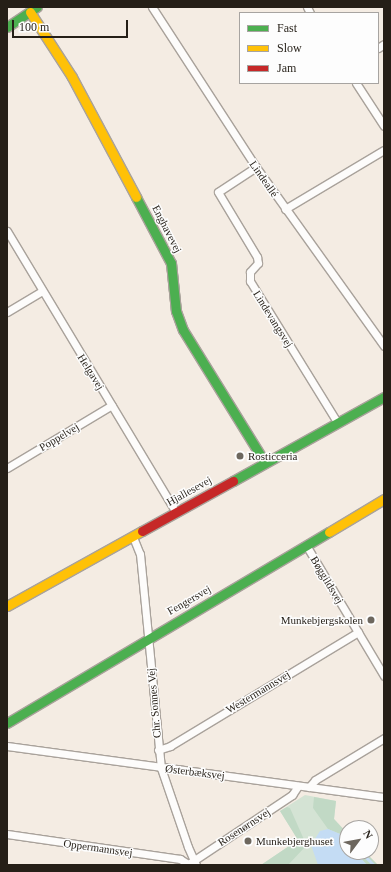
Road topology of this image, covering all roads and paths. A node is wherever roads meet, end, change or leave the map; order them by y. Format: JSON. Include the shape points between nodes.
{"nodes":[{"id":1,"x":152,"y":7,"type":"edge"},
{"id":2,"x":33,"y":9,"type":"edge"},
{"id":3,"x":7,"y":27,"type":"edge"},
{"id":4,"x":357,"y":84,"type":"edge"},
{"id":5,"x":384,"y":126,"type":"edge"},
{"id":6,"x":384,"y":150,"type":"edge"},
{"id":7,"x":256,"y":167,"type":"junction"},
{"id":8,"x":285,"y":209,"type":"junction"},
{"id":9,"x":7,"y":231,"type":"edge"},
{"id":10,"x":42,"y":291,"type":"junction"},
{"id":11,"x":7,"y":312,"type":"edge"},
{"id":12,"x":384,"y":346,"type":"edge"},
{"id":13,"x":384,"y":397,"type":"edge"},
{"id":14,"x":112,"y":405,"type":"junction"},
{"id":15,"x":337,"y":422,"type":"junction"},
{"id":16,"x":265,"y":463,"type":"junction"},
{"id":17,"x":7,"y":468,"type":"edge"},
{"id":18,"x":384,"y":499,"type":"edge"},
{"id":19,"x":176,"y":512,"type":"junction"},
{"id":20,"x":133,"y":537,"type":"junction"},
{"id":21,"x":306,"y":545,"type":"junction"},
{"id":22,"x":7,"y":606,"type":"edge"},
{"id":23,"x":358,"y":632,"type":"junction"},
{"id":24,"x":148,"y":638,"type":"junction"},
{"id":25,"x":384,"y":676,"type":"edge"},
{"id":26,"x":7,"y":723,"type":"edge"},
{"id":27,"x":384,"y":738,"type":"edge"},
{"id":28,"x":7,"y":746,"type":"edge"},
{"id":29,"x":158,"y":750,"type":"junction"},
{"id":30,"x":160,"y":768,"type":"junction"},
{"id":31,"x":298,"y":786,"type":"junction"},
{"id":32,"x":309,"y":787,"type":"junction"},
{"id":33,"x":384,"y":798,"type":"edge"},
{"id":34,"x":7,"y":834,"type":"edge"},
{"id":35,"x":191,"y":863,"type":"edge"}],
"edges":[{"from":1,"to":7,"type":"street","name":"Lindeallé"},
{"from":2,"to":3,"type":"street"},
{"from":2,"to":16,"type":"street","name":"Enghavevej","via":[[167,256],[174,275],[176,310],[183,330]]},
{"from":4,"to":5,"type":"street"},
{"from":6,"to":8,"type":"street"},
{"from":7,"to":8,"type":"street","name":"Lindeallé"},
{"from":7,"to":15,"type":"street","name":"Lindevangsvej","via":[[218,192],[257,257],[258,263],[250,272],[250,281]]},
{"from":8,"to":12,"type":"street","name":"Lindeallé"},
{"from":9,"to":10,"type":"street","name":"Helgavej"},
{"from":10,"to":11,"type":"street"},
{"from":10,"to":14,"type":"street","name":"Helgavej"},
{"from":13,"to":15,"type":"street","name":"Hjallesevej"},
{"from":14,"to":17,"type":"street","name":"Poppelvej"},
{"from":14,"to":19,"type":"street","name":"Helgavej"},
{"from":15,"to":16,"type":"street","name":"Hjallesevej"},
{"from":16,"to":19,"type":"street","name":"Hjallesevej"},
{"from":18,"to":21,"type":"street","name":"Fengersvej"},
{"from":19,"to":20,"type":"street","name":"Hjallesevej"},
{"from":20,"to":22,"type":"street","name":"Hjallesevej"},
{"from":20,"to":24,"type":"street","name":"Chr. Sonnes Vej","via":[[140,554]]},
{"from":21,"to":23,"type":"street","name":"Bøggildsvej"},
{"from":21,"to":24,"type":"street","name":"Fengersvej"},
{"from":23,"to":25,"type":"street","name":"Bøggildsvej"},
{"from":23,"to":29,"type":"street","name":"Westermannsvej","via":[[170,746]]},
{"from":24,"to":26,"type":"street","name":"Fengersvej"},
{"from":24,"to":29,"type":"street","name":"Chr. Sonnes Vej"},
{"from":27,"to":32,"type":"street","via":[[315,780]]},
{"from":28,"to":30,"type":"street","name":"Østerbæksvej"},
{"from":29,"to":30,"type":"street","name":"Chr. Sonnes Vej"},
{"from":30,"to":31,"type":"street","name":"Østerbæksvej"},
{"from":30,"to":35,"type":"street","name":"Chr. Sonnes Vej"},
{"from":31,"to":32,"type":"street","name":"Østerbæksvej"},
{"from":31,"to":35,"type":"street","name":"Rosenørnsvej","via":[[292,795]]},
{"from":32,"to":33,"type":"street","name":"Østerbæksvej"},
{"from":34,"to":35,"type":"street","name":"Oppermannsvej","via":[[180,859]]}]}
